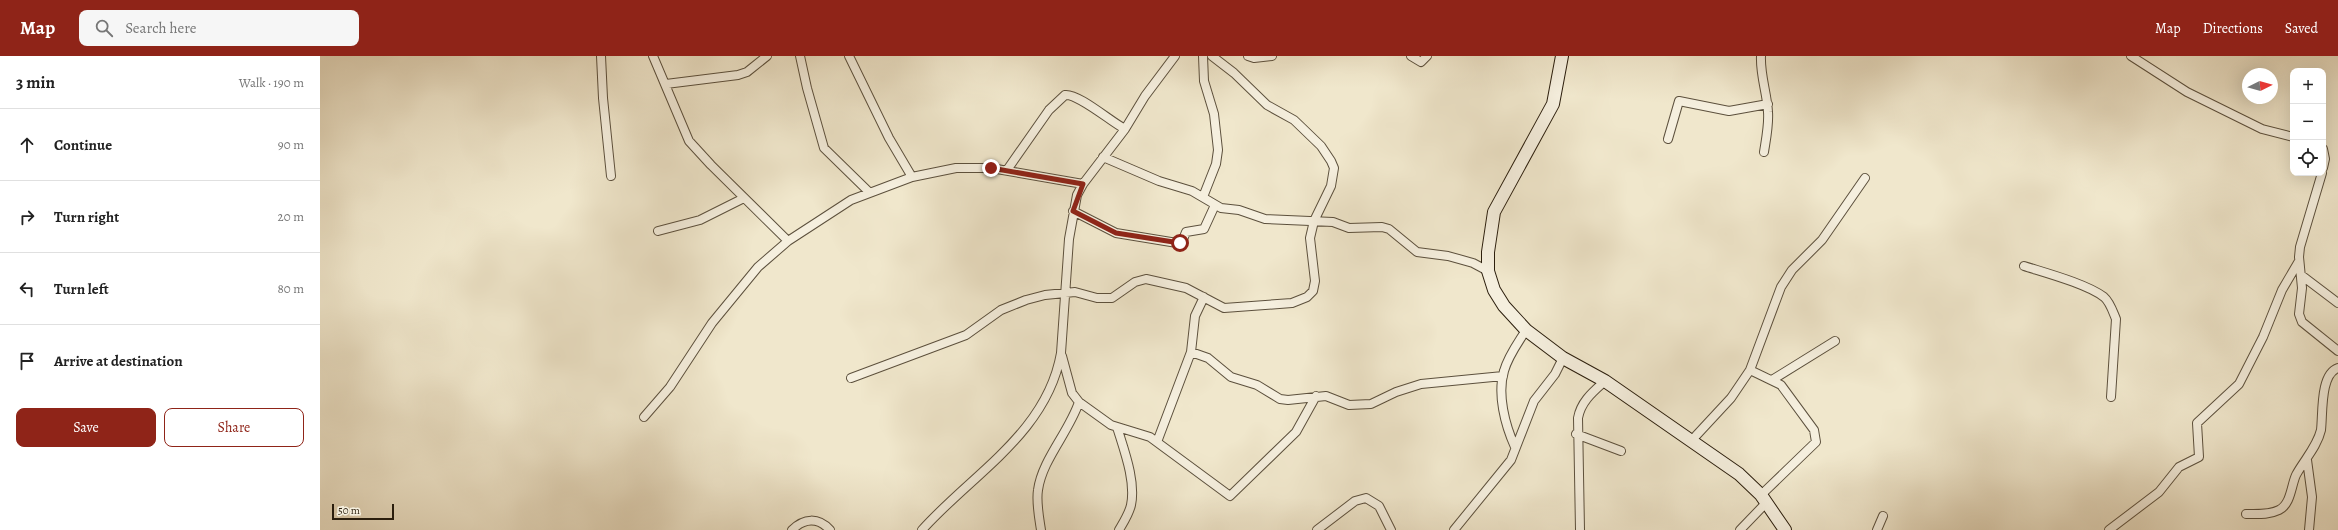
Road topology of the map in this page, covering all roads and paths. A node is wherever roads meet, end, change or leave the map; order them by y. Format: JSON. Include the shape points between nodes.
{"nodes":[{"id":1,"x":601,"y":56,"type":"edge"},
{"id":2,"x":653,"y":56,"type":"edge"},
{"id":3,"x":767,"y":56,"type":"edge"},
{"id":4,"x":800,"y":56,"type":"edge"},
{"id":5,"x":849,"y":56,"type":"edge"},
{"id":6,"x":1175,"y":56,"type":"edge"},
{"id":7,"x":1203,"y":56,"type":"edge"},
{"id":8,"x":1212,"y":56,"type":"edge"},
{"id":9,"x":1248,"y":56,"type":"edge"},
{"id":10,"x":1272,"y":56,"type":"edge"},
{"id":11,"x":1411,"y":56,"type":"edge"},
{"id":12,"x":1427,"y":56,"type":"edge"},
{"id":13,"x":1562,"y":56,"type":"edge"},
{"id":14,"x":1567,"y":56,"type":"edge"},
{"id":15,"x":1761,"y":56,"type":"edge"},
{"id":16,"x":2131,"y":56,"type":"edge"},
{"id":17,"x":666,"y":84,"type":"junction"},
{"id":18,"x":1768,"y":104,"type":"junction"},
{"id":19,"x":1125,"y":129,"type":"junction"},
{"id":20,"x":2290,"y":136,"type":"edge"},
{"id":21,"x":1668,"y":139,"type":"dead end"},
{"id":22,"x":1764,"y":152,"type":"dead end"},
{"id":23,"x":1103,"y":157,"type":"junction"},
{"id":24,"x":1007,"y":170,"type":"junction"},
{"id":25,"x":611,"y":176,"type":"dead end"},
{"id":26,"x":2321,"y":176,"type":"edge"},
{"id":27,"x":912,"y":177,"type":"junction"},
{"id":28,"x":1865,"y":178,"type":"dead end"},
{"id":29,"x":1083,"y":184,"type":"junction"},
{"id":30,"x":869,"y":192,"type":"junction"},
{"id":31,"x":1203,"y":197,"type":"junction"},
{"id":32,"x":744,"y":198,"type":"junction"},
{"id":33,"x":1215,"y":205,"type":"junction"},
{"id":34,"x":1073,"y":211,"type":"junction"},
{"id":35,"x":1314,"y":221,"type":"junction"},
{"id":36,"x":658,"y":231,"type":"dead end"},
{"id":37,"x":788,"y":241,"type":"junction"},
{"id":38,"x":2299,"y":261,"type":"junction"},
{"id":39,"x":2024,"y":266,"type":"dead end"},
{"id":40,"x":1488,"y":271,"type":"junction"},
{"id":41,"x":2301,"y":275,"type":"junction"},
{"id":42,"x":1064,"y":293,"type":"junction"},
{"id":43,"x":1204,"y":297,"type":"junction"},
{"id":44,"x":2338,"y":303,"type":"edge"},
{"id":45,"x":1526,"y":330,"type":"junction"},
{"id":46,"x":1834,"y":342,"type":"dead end"},
{"id":47,"x":2338,"y":351,"type":"edge"},
{"id":48,"x":1191,"y":352,"type":"junction"},
{"id":49,"x":1061,"y":353,"type":"junction"},
{"id":50,"x":1563,"y":358,"type":"junction"},
{"id":51,"x":2338,"y":368,"type":"edge"},
{"id":52,"x":1750,"y":370,"type":"junction"},
{"id":53,"x":1503,"y":376,"type":"junction"},
{"id":54,"x":851,"y":378,"type":"dead end"},
{"id":55,"x":1605,"y":380,"type":"junction"},
{"id":56,"x":1772,"y":380,"type":"junction"},
{"id":57,"x":1316,"y":396,"type":"junction"},
{"id":58,"x":2111,"y":397,"type":"dead end"},
{"id":59,"x":1079,"y":402,"type":"junction"},
{"id":60,"x":644,"y":417,"type":"dead end"},
{"id":61,"x":1117,"y":427,"type":"junction"},
{"id":62,"x":1576,"y":434,"type":"junction"},
{"id":63,"x":1692,"y":440,"type":"junction"},
{"id":64,"x":1157,"y":442,"type":"junction"},
{"id":65,"x":1515,"y":447,"type":"junction"},
{"id":66,"x":1621,"y":451,"type":"dead end"},
{"id":67,"x":2307,"y":460,"type":"junction"},
{"id":68,"x":1764,"y":499,"type":"junction"},
{"id":69,"x":2246,"y":514,"type":"dead end"},
{"id":70,"x":1883,"y":516,"type":"dead end"},
{"id":71,"x":792,"y":530,"type":"edge"},
{"id":72,"x":830,"y":530,"type":"edge"},
{"id":73,"x":922,"y":530,"type":"edge"},
{"id":74,"x":1041,"y":530,"type":"edge"},
{"id":75,"x":1119,"y":530,"type":"edge"},
{"id":76,"x":1317,"y":530,"type":"edge"},
{"id":77,"x":1391,"y":530,"type":"edge"},
{"id":78,"x":1454,"y":530,"type":"edge"},
{"id":79,"x":1580,"y":530,"type":"edge"},
{"id":80,"x":1740,"y":530,"type":"edge"},
{"id":81,"x":1785,"y":530,"type":"edge"},
{"id":82,"x":1877,"y":530,"type":"edge"},
{"id":83,"x":2108,"y":530,"type":"edge"},
{"id":84,"x":2309,"y":530,"type":"edge"}],
"edges":[{"from":1,"to":25,"type":"street"},
{"from":2,"to":17,"type":"street"},
{"from":3,"to":17,"type":"street","via":[[747,72],[738,75]]},
{"from":4,"to":30,"type":"street","via":[[824,148]]},
{"from":5,"to":27,"type":"street"},
{"from":6,"to":19,"type":"street","via":[[1145,96]]},
{"from":7,"to":31,"type":"street","via":[[1204,81],[1214,114],[1218,150],[1216,164]]},
{"from":8,"to":35,"type":"street","via":[[1267,105],[1294,120],[1321,146],[1331,161],[1334,168],[1331,186]]},
{"from":9,"to":10,"type":"street"},
{"from":11,"to":12,"type":"street","via":[[1421,62]]},
{"from":13,"to":14,"type":"street"},
{"from":13,"to":40,"type":"main road","via":[[1553,104],[1494,212]]},
{"from":15,"to":18,"type":"street"},
{"from":16,"to":20,"type":"street","via":[[2187,92],[2262,129]]},
{"from":17,"to":32,"type":"street","via":[[689,141]]},
{"from":18,"to":21,"type":"street","via":[[1729,111],[1679,101]]},
{"from":18,"to":22,"type":"street"},
{"from":19,"to":23,"type":"street"},
{"from":19,"to":24,"type":"street","via":[[1073,96],[1065,95],[1049,110]]},
{"from":23,"to":29,"type":"street"},
{"from":23,"to":31,"type":"street"},
{"from":24,"to":27,"type":"street","via":[[956,168]]},
{"from":24,"to":29,"type":"street"},
{"from":26,"to":38,"type":"street","via":[[2300,247]]},
{"from":27,"to":30,"type":"street"},
{"from":28,"to":52,"type":"street","via":[[1822,240],[1792,270],[1781,287]]},
{"from":29,"to":34,"type":"street"},
{"from":30,"to":37,"type":"street","via":[[851,200]]},
{"from":31,"to":33,"type":"street"},
{"from":32,"to":36,"type":"street","via":[[700,220]]},
{"from":32,"to":37,"type":"street"},
{"from":33,"to":34,"type":"street","via":[[1204,229],[1186,232],[1182,242],[1177,243],[1116,233]]},
{"from":33,"to":35,"type":"street","via":[[1265,219]]},
{"from":34,"to":42,"type":"street"},
{"from":35,"to":40,"type":"street","via":[[1333,222],[1349,228],[1389,229],[1417,252],[1473,262]]},
{"from":35,"to":43,"type":"street","via":[[1310,245],[1315,281],[1313,291],[1307,297],[1292,303],[1224,308]]},
{"from":37,"to":60,"type":"street","via":[[758,267],[712,323],[670,387]]},
{"from":38,"to":41,"type":"street"},
{"from":38,"to":83,"type":"street","via":[[2282,290],[2264,337],[2239,384],[2197,423],[2199,457],[2179,466],[2159,492]]},
{"from":39,"to":58,"type":"street","via":[[2092,291],[2104,298],[2112,308],[2116,319]]},
{"from":40,"to":45,"type":"main road","via":[[1494,290],[1504,306]]},
{"from":41,"to":44,"type":"street"},
{"from":41,"to":47,"type":"street","via":[[2299,314],[2302,322]]},
{"from":42,"to":43,"type":"street","via":[[1074,292],[1098,298],[1112,298],[1135,282],[1146,279],[1186,288]]},
{"from":42,"to":49,"type":"street"},
{"from":42,"to":54,"type":"street","via":[[1013,304],[966,335]]},
{"from":43,"to":48,"type":"street","via":[[1195,316]]},
{"from":45,"to":50,"type":"main road"},
{"from":45,"to":53,"type":"street","via":[[1508,359]]},
{"from":46,"to":56,"type":"street"},
{"from":48,"to":57,"type":"street","via":[[1208,358],[1231,376],[1257,385],[1280,398],[1288,400]]},
{"from":48,"to":64,"type":"street"},
{"from":49,"to":59,"type":"street","via":[[1072,393]]},
{"from":49,"to":73,"type":"street","via":[[1045,402],[1021,435],[947,502]]},
{"from":50,"to":55,"type":"main road"},
{"from":50,"to":65,"type":"street","via":[[1555,374],[1534,401]]},
{"from":51,"to":67,"type":"street","via":[[2328,376],[2324,389],[2320,431]]},
{"from":52,"to":56,"type":"street"},
{"from":52,"to":63,"type":"street","via":[[1731,398]]},
{"from":53,"to":57,"type":"street","via":[[1421,384],[1364,405],[1349,405],[1326,396]]},
{"from":53,"to":65,"type":"street","via":[[1502,404],[1507,428]]},
{"from":55,"to":62,"type":"street","via":[[1589,395],[1579,411]]},
{"from":55,"to":63,"type":"main road"},
{"from":56,"to":68,"type":"street","via":[[1784,389],[1817,438]]},
{"from":57,"to":64,"type":"street","via":[[1296,432],[1230,496]]},
{"from":59,"to":61,"type":"street"},
{"from":59,"to":74,"type":"street","via":[[1068,429],[1041,476],[1038,504]]},
{"from":61,"to":64,"type":"street","via":[[1150,437]]},
{"from":61,"to":75,"type":"street","via":[[1129,469],[1131,494],[1131,505]]},
{"from":62,"to":66,"type":"street"},
{"from":62,"to":79,"type":"street"},
{"from":63,"to":68,"type":"main road","via":[[1739,474]]},
{"from":65,"to":78,"type":"street","via":[[1505,469]]},
{"from":67,"to":69,"type":"street","via":[[2296,475],[2288,502],[2281,510]]},
{"from":67,"to":84,"type":"street","via":[[2312,497]]},
{"from":68,"to":80,"type":"street"},
{"from":68,"to":81,"type":"main road"},
{"from":70,"to":82,"type":"street"},
{"from":71,"to":72,"type":"street","via":[[800,524],[814,520],[821,522]]},
{"from":76,"to":77,"type":"street","via":[[1344,507],[1366,498],[1379,506]]}]}
